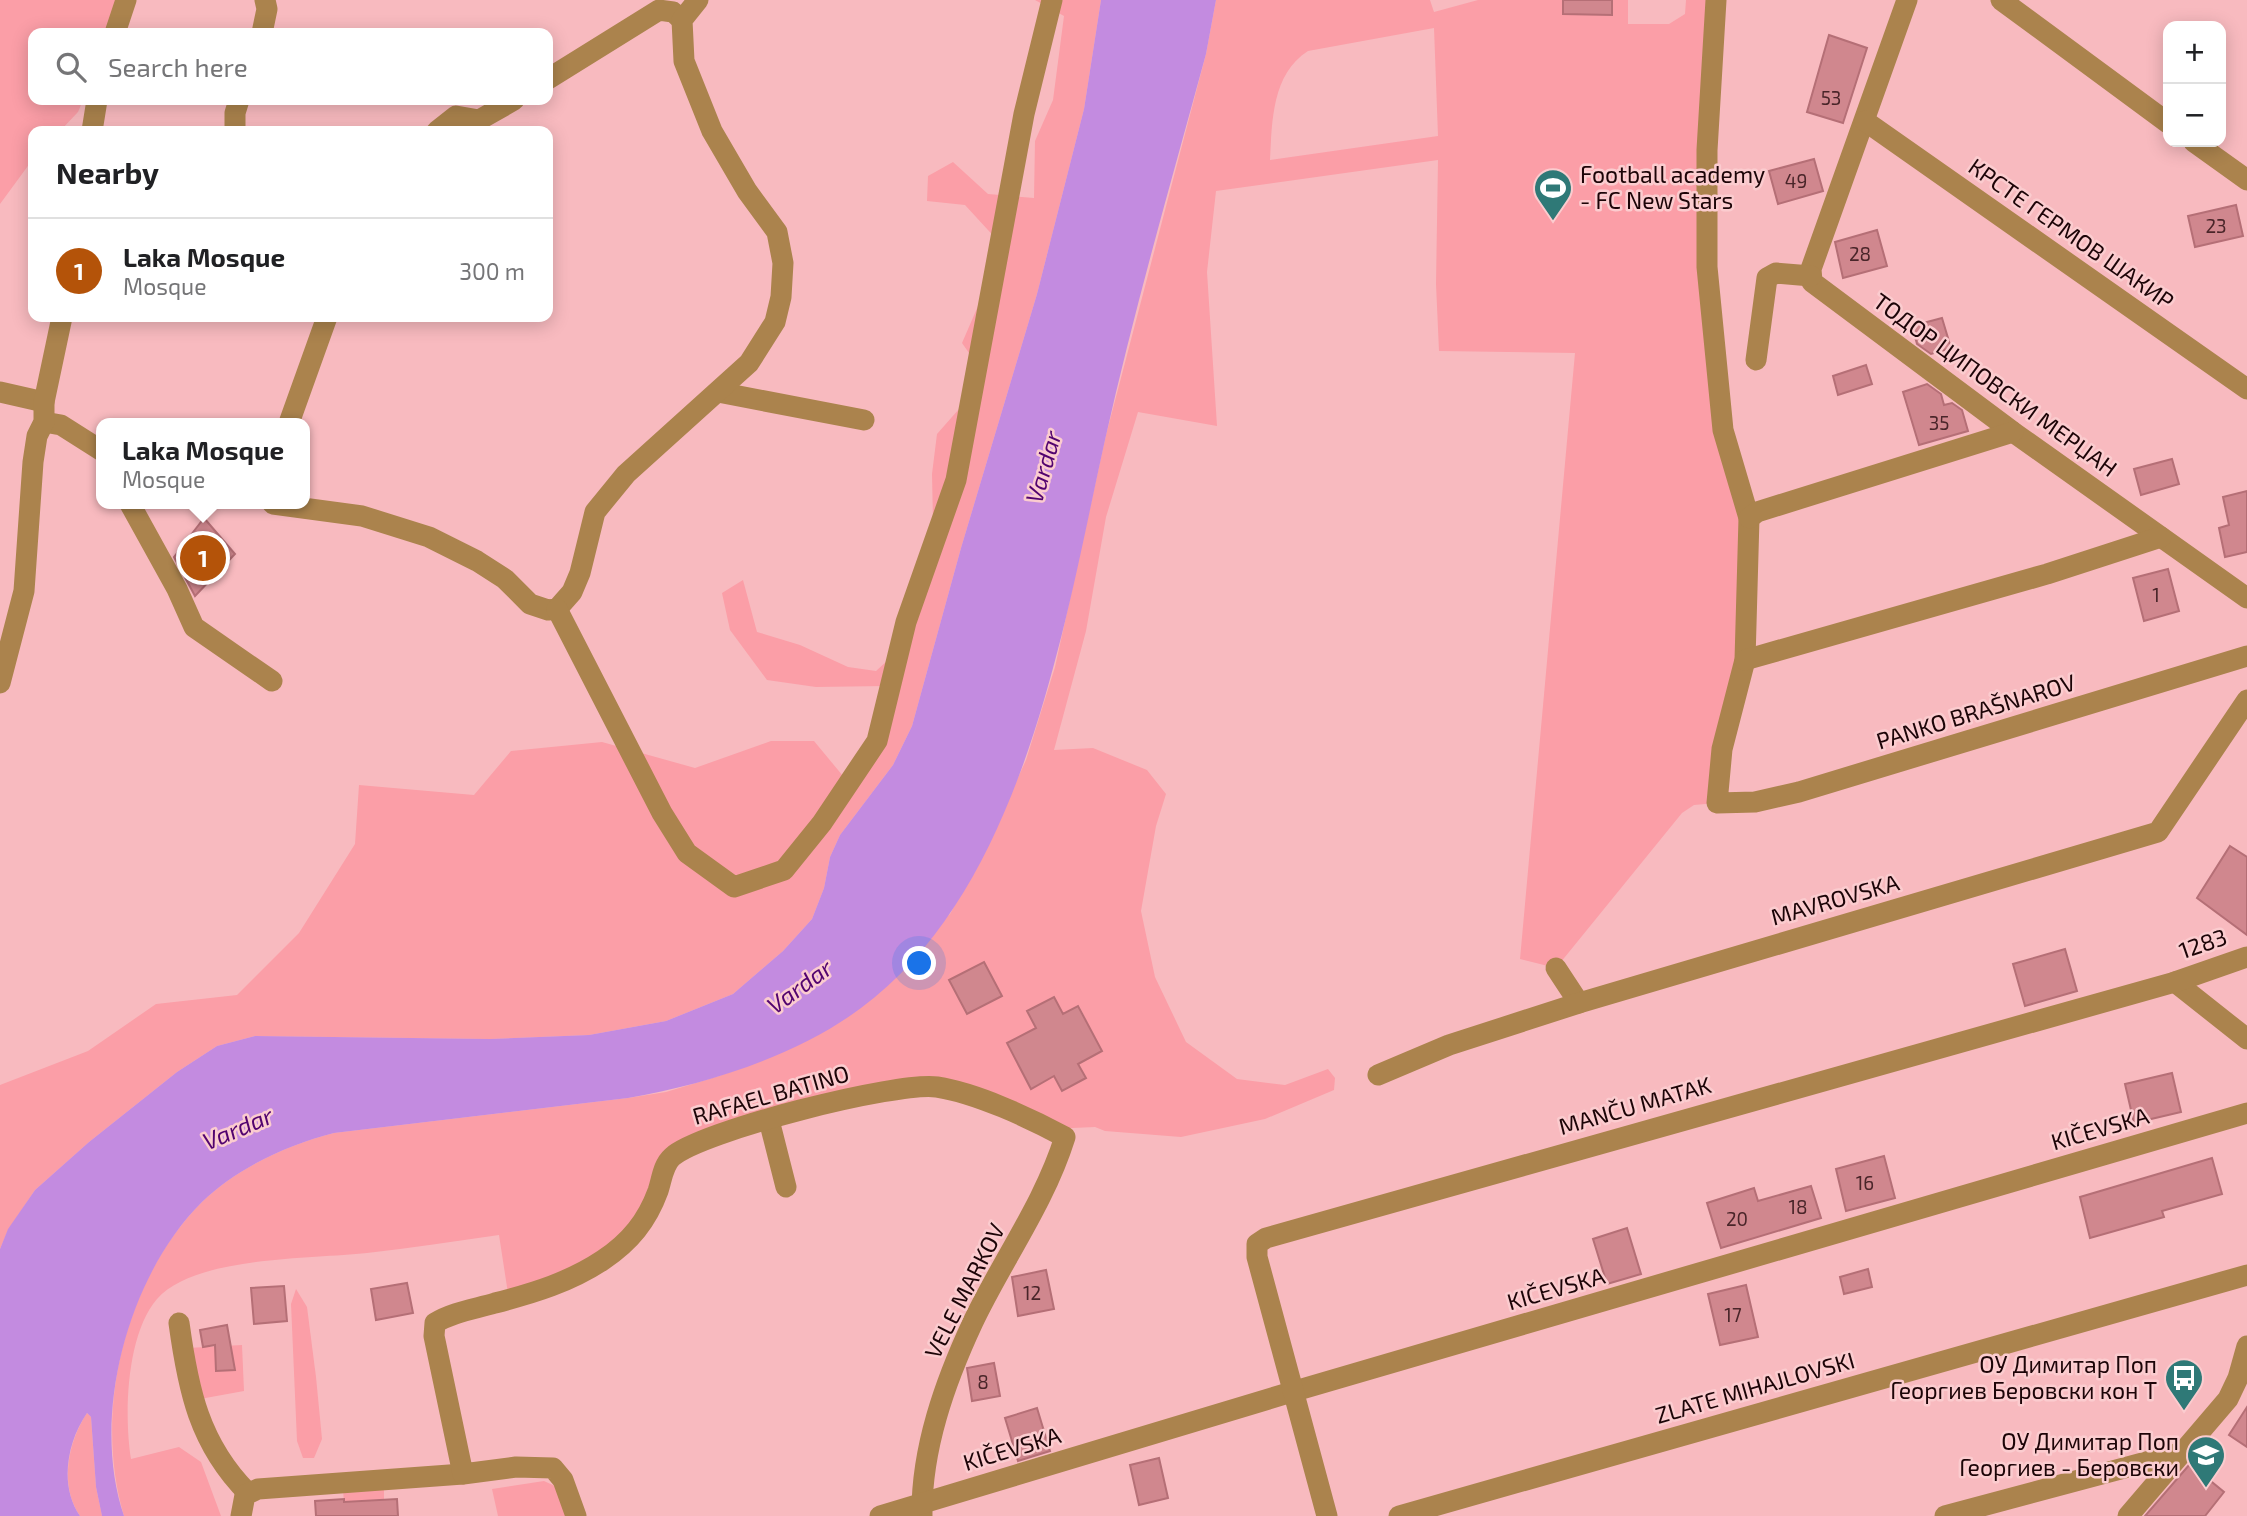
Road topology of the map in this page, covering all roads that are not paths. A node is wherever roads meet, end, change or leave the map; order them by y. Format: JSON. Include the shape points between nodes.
{"nodes":[{"id":1,"x":126,"y":0,"type":"edge"},
{"id":2,"x":265,"y":0,"type":"edge"},
{"id":3,"x":698,"y":0,"type":"edge"},
{"id":4,"x":1052,"y":0,"type":"edge"},
{"id":5,"x":1716,"y":0,"type":"edge"},
{"id":6,"x":1907,"y":0,"type":"edge"},
{"id":7,"x":2001,"y":0,"type":"edge"},
{"id":8,"x":682,"y":20,"type":"junction"},
{"id":9,"x":117,"y":28,"type":"edge"},
{"id":10,"x":262,"y":28,"type":"edge"},
{"id":11,"x":553,"y":76,"type":"edge"},
{"id":12,"x":96,"y":105,"type":"edge"},
{"id":13,"x":237,"y":105,"type":"edge"},
{"id":14,"x":506,"y":105,"type":"edge"},
{"id":15,"x":2163,"y":119,"type":"edge"},
{"id":16,"x":1865,"y":121,"type":"junction"},
{"id":17,"x":93,"y":126,"type":"edge"},
{"id":18,"x":234,"y":126,"type":"edge"},
{"id":19,"x":443,"y":126,"type":"edge"},
{"id":20,"x":2201,"y":147,"type":"edge"},
{"id":21,"x":2247,"y":180,"type":"edge"},
{"id":22,"x":1811,"y":272,"type":"junction"},
{"id":23,"x":61,"y":322,"type":"edge"},
{"id":24,"x":325,"y":322,"type":"edge"},
{"id":25,"x":1756,"y":360,"type":"dead end"},
{"id":26,"x":2247,"y":389,"type":"edge"},
{"id":27,"x":718,"y":391,"type":"junction"},
{"id":28,"x":0,"y":392,"type":"edge"},
{"id":29,"x":44,"y":412,"type":"junction"},
{"id":30,"x":291,"y":418,"type":"edge"},
{"id":31,"x":864,"y":419,"type":"dead end"},
{"id":32,"x":2012,"y":432,"type":"junction"},
{"id":33,"x":96,"y":447,"type":"edge"},
{"id":34,"x":133,"y":509,"type":"edge"},
{"id":35,"x":310,"y":509,"type":"edge"},
{"id":36,"x":1749,"y":518,"type":"junction"},
{"id":37,"x":2161,"y":537,"type":"junction"},
{"id":38,"x":2247,"y":598,"type":"edge"},
{"id":39,"x":557,"y":609,"type":"junction"},
{"id":40,"x":2247,"y":656,"type":"edge"},
{"id":41,"x":1745,"y":660,"type":"junction"},
{"id":42,"x":272,"y":681,"type":"dead end"},
{"id":43,"x":0,"y":683,"type":"edge"},
{"id":44,"x":2247,"y":700,"type":"edge"},
{"id":45,"x":2247,"y":957,"type":"edge"},
{"id":46,"x":1556,"y":968,"type":"dead end"},
{"id":47,"x":2175,"y":982,"type":"junction"},
{"id":48,"x":1579,"y":1003,"type":"junction"},
{"id":49,"x":2247,"y":1039,"type":"edge"},
{"id":50,"x":1378,"y":1075,"type":"dead end"},
{"id":51,"x":2247,"y":1113,"type":"edge"},
{"id":52,"x":769,"y":1120,"type":"junction"},
{"id":53,"x":1065,"y":1137,"type":"joint"},
{"id":54,"x":786,"y":1187,"type":"dead end"},
{"id":55,"x":2247,"y":1275,"type":"edge"},
{"id":56,"x":179,"y":1322,"type":"dead end"},
{"id":57,"x":2247,"y":1346,"type":"edge"},
{"id":58,"x":1295,"y":1391,"type":"junction"},
{"id":59,"x":2180,"y":1453,"type":"junction"},
{"id":60,"x":463,"y":1474,"type":"junction"},
{"id":61,"x":248,"y":1493,"type":"junction"},
{"id":62,"x":922,"y":1510,"type":"edge"},
{"id":63,"x":240,"y":1516,"type":"edge"},
{"id":64,"x":576,"y":1516,"type":"edge"},
{"id":65,"x":880,"y":1516,"type":"edge"},
{"id":66,"x":1327,"y":1516,"type":"edge"},
{"id":67,"x":1399,"y":1516,"type":"edge"},
{"id":68,"x":1945,"y":1516,"type":"edge"},
{"id":69,"x":2128,"y":1516,"type":"edge"}],
"edges":[{"from":1,"to":9,"type":"street"},
{"from":2,"to":10,"type":"street"},
{"from":3,"to":8,"type":"street"},
{"from":4,"to":39,"type":"street","via":[[1022,127],[956,480],[906,622],[877,741],[784,870],[734,887],[687,853],[655,801]]},
{"from":5,"to":36,"type":"street","via":[[1707,150],[1707,267],[1722,423]]},
{"from":6,"to":16,"type":"street"},
{"from":7,"to":15,"type":"street"},
{"from":8,"to":11,"type":"street","via":[[673,12],[659,10]]},
{"from":8,"to":27,"type":"street","via":[[684,61],[712,131],[777,232],[782,248],[783,279],[775,322],[749,363]]},
{"from":12,"to":17,"type":"street"},
{"from":13,"to":18,"type":"street"},
{"from":14,"to":19,"type":"street","via":[[480,120],[456,116]]},
{"from":16,"to":22,"type":"street"},
{"from":16,"to":26,"type":"street","name":"КРСТЕ ГЕРМОВ ШАКИР"},
{"from":20,"to":21,"type":"street"},
{"from":22,"to":25,"type":"street","via":[[1776,273],[1767,278]]},
{"from":22,"to":32,"type":"street","name":"ТОДОР ЦИПОВСКИ МЕРЏАН","via":[[1812,282],[1820,290]]},
{"from":23,"to":29,"type":"street"},
{"from":24,"to":30,"type":"street"},
{"from":27,"to":31,"type":"street"},
{"from":27,"to":39,"type":"street","via":[[633,466],[594,512],[580,573]]},
{"from":28,"to":29,"type":"street"},
{"from":29,"to":33,"type":"street"},
{"from":29,"to":43,"type":"street","via":[[33,462],[24,591]]},
{"from":32,"to":36,"type":"street"},
{"from":32,"to":37,"type":"street","name":"ТОДОР ЦИПОВСКИ МЕРЏАН"},
{"from":34,"to":42,"type":"street","via":[[194,627]]},
{"from":35,"to":39,"type":"street","via":[[362,516],[429,537],[505,579],[530,604]]},
{"from":36,"to":41,"type":"street"},
{"from":37,"to":38,"type":"street","name":"ТОДОР ЦИПОВСКИ МЕРЏАН"},
{"from":37,"to":41,"type":"street"},
{"from":40,"to":41,"type":"street","name":"PANKO BRAŠNAROV","via":[[1852,778],[1755,802],[1717,803],[1722,749]]},
{"from":44,"to":48,"type":"street","name":"MAVROVSKA","via":[[2158,832]]},
{"from":45,"to":47,"type":"street","name":"1283"},
{"from":46,"to":48,"type":"street"},
{"from":47,"to":49,"type":"street"},
{"from":47,"to":58,"type":"street","name":"MANČU MATAK","via":[[1266,1238],[1257,1244],[1257,1256]]},
{"from":48,"to":50,"type":"street","name":"MAVROVSKA","via":[[1449,1045]]},
{"from":51,"to":58,"type":"street","name":"KIČEVSKA"},
{"from":52,"to":53,"type":"street","name":"RAFAEL BATINO","via":[[881,1091],[936,1087]]},
{"from":52,"to":54,"type":"street"},
{"from":52,"to":60,"type":"street","name":"RAFAEL BATINO","via":[[671,1157],[643,1222],[626,1242],[585,1271],[537,1292],[435,1323]]},
{"from":53,"to":62,"type":"street","name":"VELE MARKOV","via":[[1044,1194],[974,1321],[944,1392],[925,1463]]},
{"from":55,"to":67,"type":"street","name":"ZLATE MIHAJLOVSKI"},
{"from":56,"to":61,"type":"street","via":[[188,1381],[210,1445]]},
{"from":57,"to":59,"type":"street","via":[[2228,1399]]},
{"from":58,"to":62,"type":"street","name":"KIČEVSKA"},
{"from":58,"to":66,"type":"street"},
{"from":59,"to":68,"type":"street"},
{"from":59,"to":69,"type":"street"},
{"from":60,"to":61,"type":"street"},
{"from":60,"to":64,"type":"street","via":[[516,1466],[553,1468],[563,1479]]},
{"from":61,"to":63,"type":"street"},
{"from":62,"to":65,"type":"street","name":"KIČEVSKA"}]}
